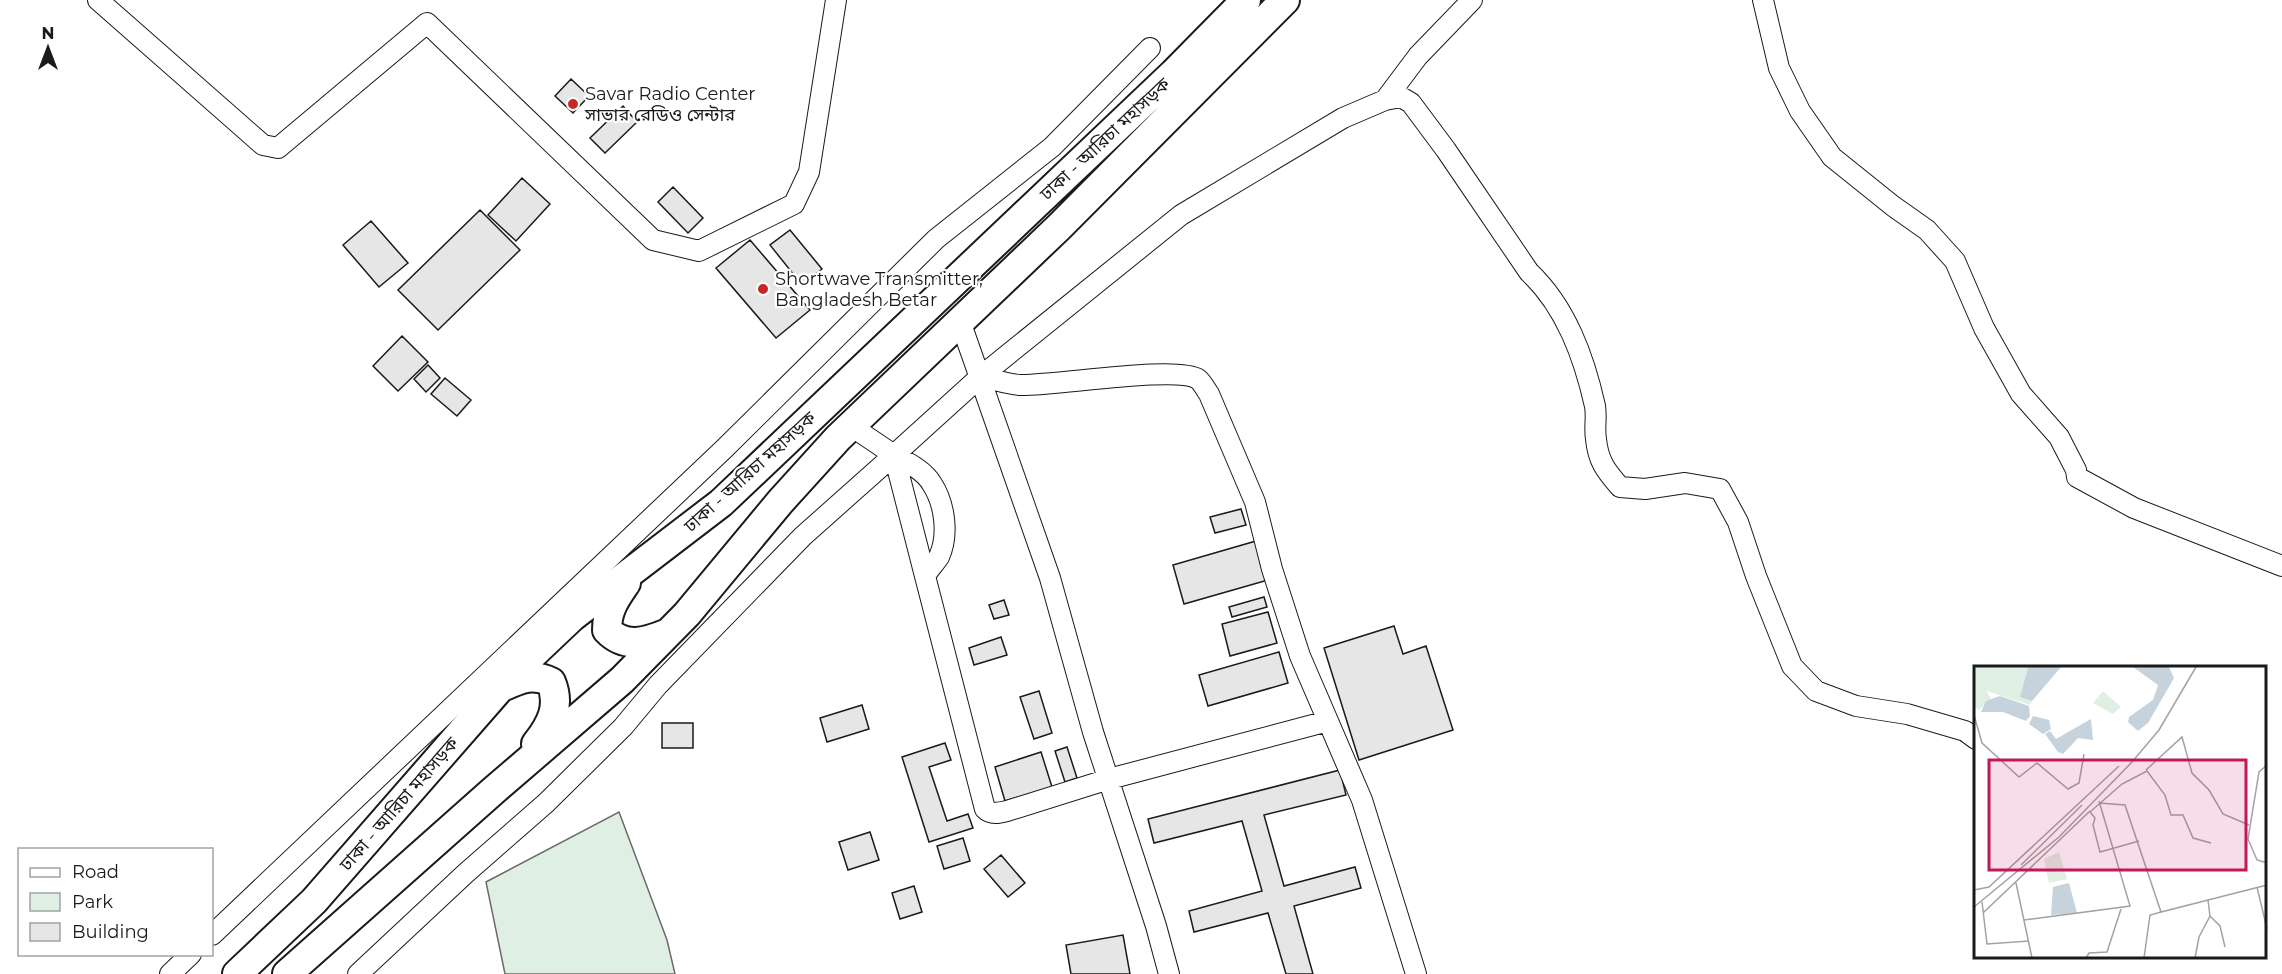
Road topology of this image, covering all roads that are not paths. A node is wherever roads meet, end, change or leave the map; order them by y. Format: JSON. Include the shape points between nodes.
{"nodes":[{"id":1,"x":98,"y":0,"type":"edge"},
{"id":2,"x":836,"y":0,"type":"edge"},
{"id":3,"x":1246,"y":0,"type":"edge"},
{"id":4,"x":1286,"y":0,"type":"edge"},
{"id":5,"x":1472,"y":0,"type":"edge"},
{"id":6,"x":1763,"y":0,"type":"edge"},
{"id":7,"x":1150,"y":48,"type":"dead end"},
{"id":8,"x":1385,"y":100,"type":"junction"},
{"id":9,"x":960,"y":321,"type":"junction"},
{"id":10,"x":980,"y":377,"type":"junction"},
{"id":11,"x":850,"y":426,"type":"junction"},
{"id":12,"x":894,"y":455,"type":"junction"},
{"id":13,"x":649,"y":559,"type":"junction"},
{"id":14,"x":2282,"y":566,"type":"edge"},
{"id":15,"x":925,"y":576,"type":"junction"},
{"id":16,"x":669,"y":632,"type":"junction"},
{"id":17,"x":500,"y":688,"type":"junction"},
{"id":18,"x":1328,"y":721,"type":"junction"},
{"id":19,"x":1974,"y":738,"type":"edge"},
{"id":20,"x":511,"y":776,"type":"junction"},
{"id":21,"x":1108,"y":779,"type":"junction"},
{"id":22,"x":213,"y":934,"type":"edge"},
{"id":23,"x":237,"y":974,"type":"edge"},
{"id":24,"x":287,"y":974,"type":"edge"},
{"id":25,"x":358,"y":974,"type":"edge"},
{"id":26,"x":1169,"y":974,"type":"edge"},
{"id":27,"x":1416,"y":974,"type":"edge"}],
"edges":[{"from":1,"to":2,"type":"street","via":[[263,145],[278,148],[427,23],[653,240],[699,251],[794,204],[809,172]]},
{"from":3,"to":13,"type":"highway","name":"ঢাকা - আরিচা মহাসড়ক","via":[[722,502]]},
{"from":4,"to":9,"type":"highway","name":"ঢাকা - আরিচা মহাসড়ক"},
{"from":5,"to":8,"type":"street","via":[[1418,56]]},
{"from":6,"to":14,"type":"street","via":[[1779,68],[1800,111],[1832,157],[1927,230],[1955,261],[1984,328],[2021,394],[2059,437],[2077,477],[2134,508]]},
{"from":7,"to":22,"type":"street","via":[[1052,147],[936,239],[725,448]]},
{"from":8,"to":10,"type":"street","via":[[1344,118],[1181,215]]},
{"from":8,"to":19,"type":"street","via":[[1401,97],[1411,103],[1528,272],[1544,286],[1562,312],[1580,354],[1596,409],[1596,439],[1602,466],[1620,487],[1645,489],[1685,483],[1720,489],[1738,522],[1792,666],[1816,691],[1856,706],[1907,714],[1965,731]]},
{"from":9,"to":10,"type":"street"},
{"from":9,"to":11,"type":"highway","name":"ঢাকা - আরিচা মহাসড়ক"},
{"from":10,"to":12,"type":"street"},
{"from":10,"to":18,"type":"street","via":[[1017,385],[1144,374],[1178,374],[1198,379],[1209,394],[1256,502],[1300,656]]},
{"from":10,"to":21,"type":"street","via":[[1050,578]]},
{"from":11,"to":12,"type":"street"},
{"from":11,"to":16,"type":"highway","name":"ঢাকা - আরিচা মহাসড়ক"},
{"from":12,"to":15,"type":"street"},
{"from":12,"to":15,"type":"street","via":[[932,483],[944,517],[943,545]]},
{"from":12,"to":25,"type":"street","via":[[803,536],[546,803]]},
{"from":13,"to":16,"type":"highway","via":[[612,603],[607,630],[628,643],[648,641]]},
{"from":13,"to":17,"type":"highway","name":"ঢাকা - আরিচা মহাসড়ক","via":[[572,617]]},
{"from":15,"to":21,"type":"street","via":[[985,809],[994,814],[1007,811]]},
{"from":16,"to":20,"type":"highway","name":"ঢাকা - আরিচা মহাসড়ক","via":[[622,680]]},
{"from":17,"to":20,"type":"highway","via":[[522,678],[539,676],[551,682],[556,693],[556,711],[545,733]]},
{"from":17,"to":23,"type":"highway","name":"ঢাকা - আরিচা মহাসড়ক","via":[[314,901]]},
{"from":18,"to":21,"type":"street"},
{"from":18,"to":27,"type":"street","via":[[1362,800]]},
{"from":20,"to":24,"type":"highway","name":"ঢাকা - আরিচা মহাসড়ক"},
{"from":21,"to":26,"type":"street"}]}
